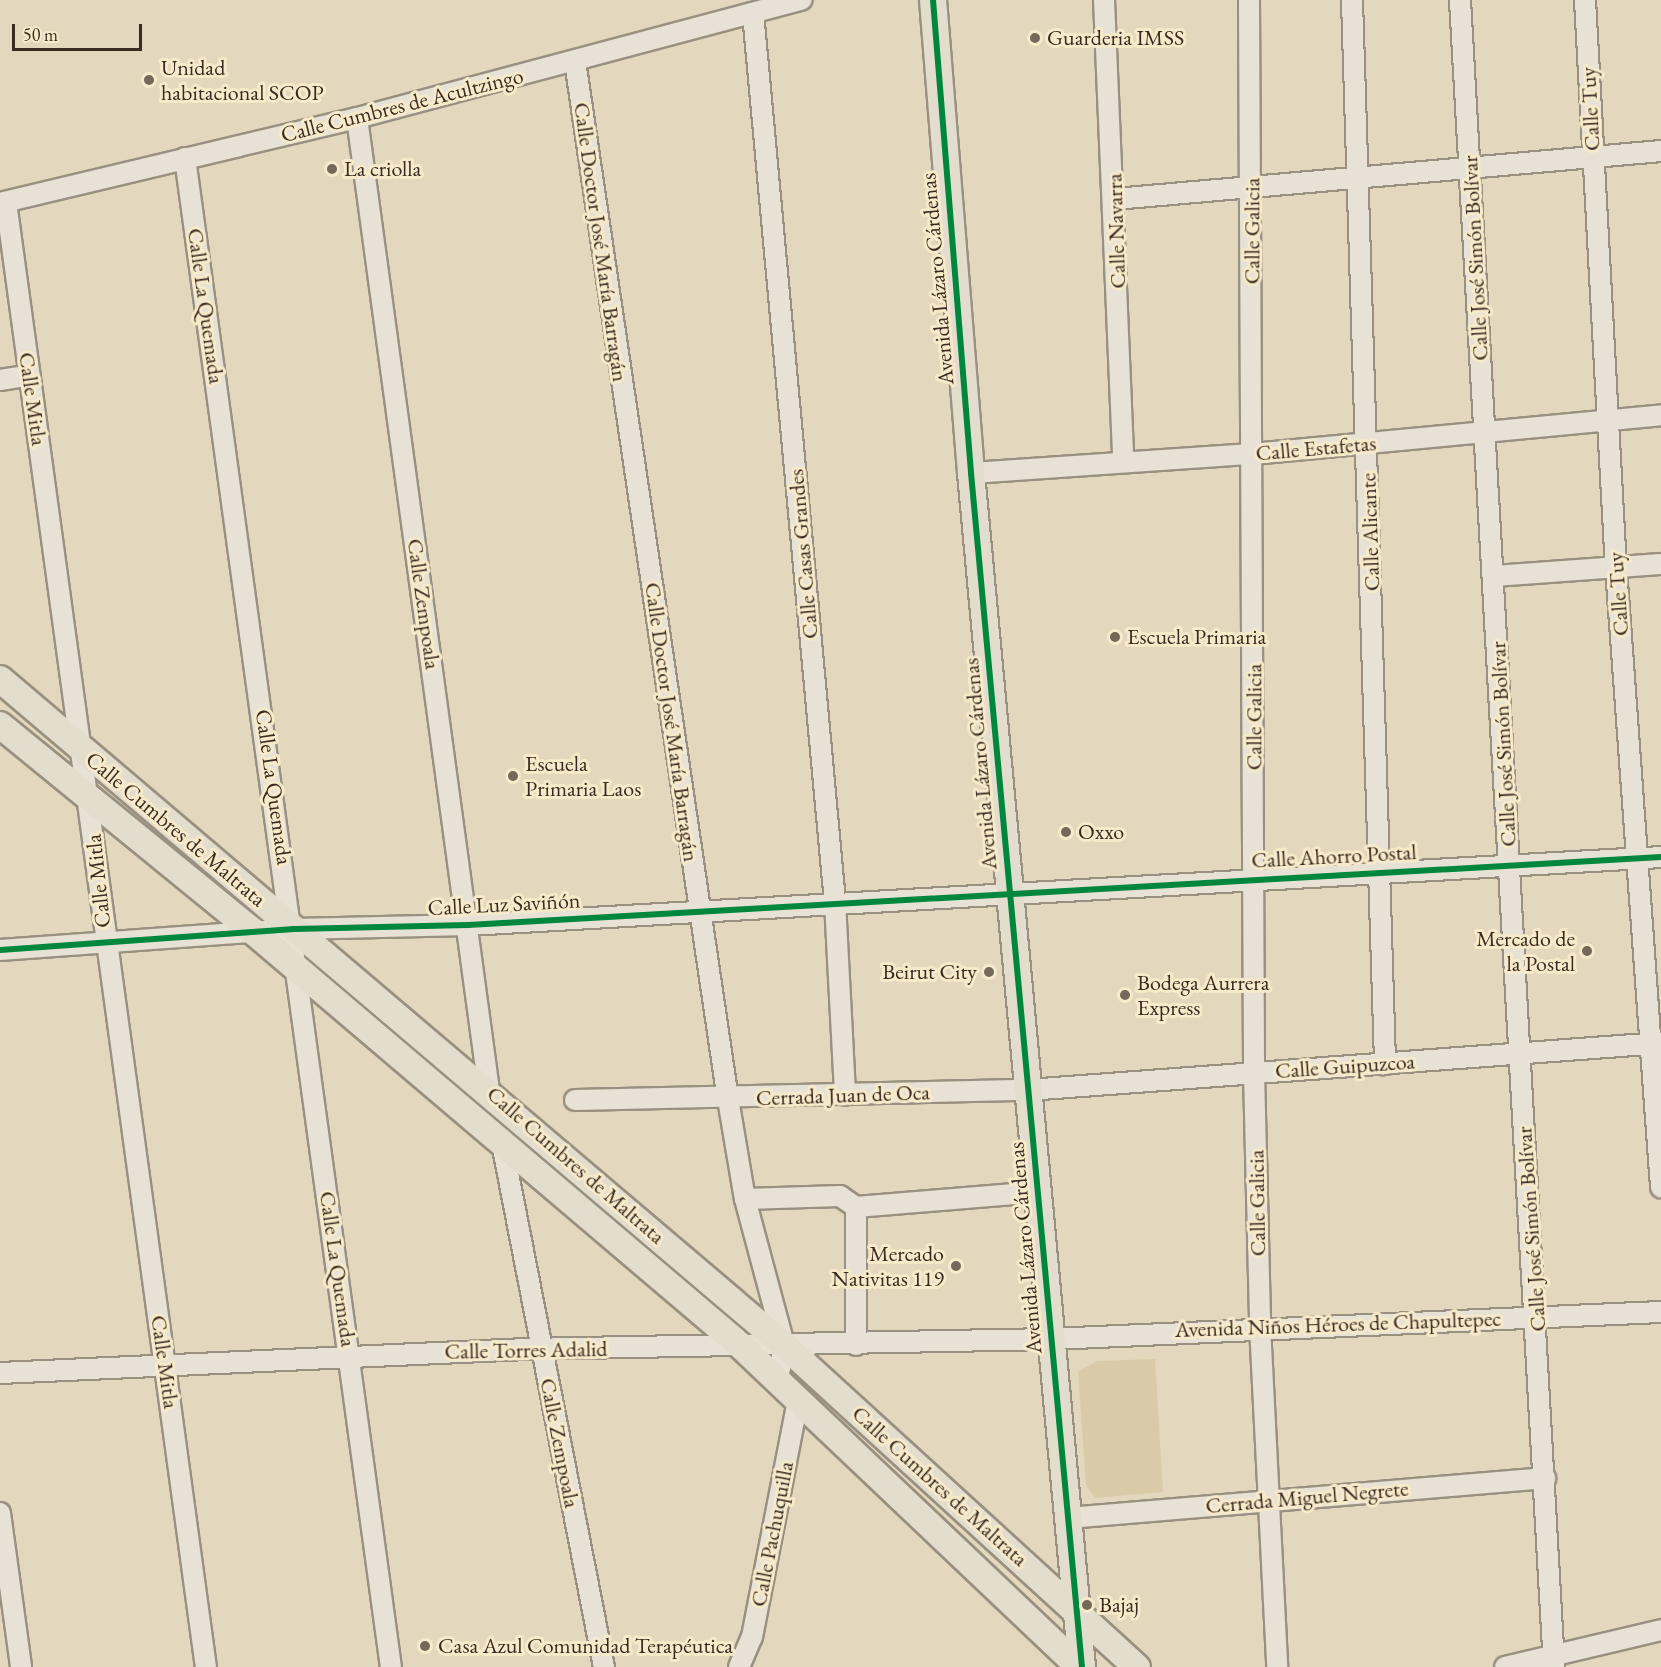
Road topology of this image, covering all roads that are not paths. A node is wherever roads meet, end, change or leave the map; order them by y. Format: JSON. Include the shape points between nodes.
{"nodes":[{"id":1,"x":802,"y":0,"type":"edge"},
{"id":2,"x":933,"y":0,"type":"edge"},
{"id":3,"x":1104,"y":0,"type":"edge"},
{"id":4,"x":1249,"y":0,"type":"edge"},
{"id":5,"x":1352,"y":0,"type":"edge"},
{"id":6,"x":1460,"y":0,"type":"edge"},
{"id":7,"x":1585,"y":0,"type":"edge"},
{"id":8,"x":753,"y":14,"type":"junction"},
{"id":9,"x":575,"y":61,"type":"junction"},
{"id":10,"x":357,"y":118,"type":"junction"},
{"id":11,"x":1661,"y":151,"type":"edge"},
{"id":12,"x":1592,"y":155,"type":"junction"},
{"id":13,"x":185,"y":158,"type":"junction"},
{"id":14,"x":1471,"y":166,"type":"junction"},
{"id":15,"x":1361,"y":177,"type":"junction"},
{"id":16,"x":1252,"y":185,"type":"junction"},
{"id":17,"x":1115,"y":199,"type":"junction"},
{"id":18,"x":3,"y":203,"type":"edge"},
{"id":19,"x":30,"y":375,"type":"junction"},
{"id":20,"x":0,"y":380,"type":"edge"},
{"id":21,"x":1661,"y":415,"type":"edge"},
{"id":22,"x":1607,"y":420,"type":"junction"},
{"id":23,"x":1485,"y":433,"type":"junction"},
{"id":24,"x":1368,"y":443,"type":"junction"},
{"id":25,"x":1252,"y":454,"type":"junction"},
{"id":26,"x":1123,"y":462,"type":"junction"},
{"id":27,"x":971,"y":473,"type":"junction"},
{"id":28,"x":1661,"y":564,"type":"edge"},
{"id":29,"x":1616,"y":568,"type":"junction"},
{"id":30,"x":1494,"y":576,"type":"junction"},
{"id":31,"x":0,"y":679,"type":"edge"},
{"id":32,"x":0,"y":725,"type":"edge"},
{"id":33,"x":82,"y":749,"type":"junction"},
{"id":34,"x":89,"y":797,"type":"junction"},
{"id":35,"x":1661,"y":857,"type":"edge"},
{"id":36,"x":1635,"y":859,"type":"junction"},
{"id":37,"x":1509,"y":865,"type":"junction"},
{"id":38,"x":1379,"y":871,"type":"junction"},
{"id":39,"x":1255,"y":879,"type":"junction"},
{"id":40,"x":1010,"y":891,"type":"junction"},
{"id":41,"x":835,"y":902,"type":"junction"},
{"id":42,"x":700,"y":910,"type":"junction"},
{"id":43,"x":468,"y":925,"type":"junction"},
{"id":44,"x":294,"y":928,"type":"junction"},
{"id":45,"x":255,"y":933,"type":"junction"},
{"id":46,"x":105,"y":941,"type":"junction"},
{"id":47,"x":0,"y":950,"type":"edge"},
{"id":48,"x":297,"y":969,"type":"junction"},
{"id":49,"x":1654,"y":1044,"type":"edge"},
{"id":50,"x":1520,"y":1054,"type":"junction"},
{"id":51,"x":1385,"y":1064,"type":"junction"},
{"id":52,"x":1254,"y":1072,"type":"junction"},
{"id":53,"x":489,"y":1090,"type":"junction"},
{"id":54,"x":1028,"y":1090,"type":"junction"},
{"id":55,"x":845,"y":1095,"type":"junction"},
{"id":56,"x":728,"y":1099,"type":"junction"},
{"id":57,"x":575,"y":1100,"type":"dead end"},
{"id":58,"x":503,"y":1148,"type":"junction"},
{"id":59,"x":1661,"y":1187,"type":"edge"},
{"id":60,"x":1038,"y":1192,"type":"junction"},
{"id":61,"x":745,"y":1199,"type":"junction"},
{"id":62,"x":856,"y":1207,"type":"junction"},
{"id":63,"x":1661,"y":1312,"type":"edge"},
{"id":64,"x":1538,"y":1316,"type":"junction"},
{"id":65,"x":1260,"y":1326,"type":"junction"},
{"id":66,"x":1052,"y":1339,"type":"junction"},
{"id":67,"x":784,"y":1345,"type":"junction"},
{"id":68,"x":856,"y":1345,"type":"junction"},
{"id":69,"x":741,"y":1346,"type":"junction"},
{"id":70,"x":542,"y":1348,"type":"junction"},
{"id":71,"x":350,"y":1355,"type":"junction"},
{"id":72,"x":166,"y":1367,"type":"junction"},
{"id":73,"x":0,"y":1373,"type":"edge"},
{"id":74,"x":778,"y":1380,"type":"junction"},
{"id":75,"x":798,"y":1400,"type":"junction"},
{"id":76,"x":1545,"y":1478,"type":"junction"},
{"id":77,"x":1268,"y":1499,"type":"junction"},
{"id":78,"x":0,"y":1513,"type":"edge"},
{"id":79,"x":1069,"y":1518,"type":"junction"},
{"id":80,"x":1076,"y":1608,"type":"junction"},
{"id":81,"x":1661,"y":1630,"type":"edge"},
{"id":82,"x":1554,"y":1661,"type":"edge"},
{"id":83,"x":21,"y":1667,"type":"edge"},
{"id":84,"x":206,"y":1667,"type":"edge"},
{"id":85,"x":391,"y":1667,"type":"edge"},
{"id":86,"x":604,"y":1667,"type":"edge"},
{"id":87,"x":739,"y":1667,"type":"edge"},
{"id":88,"x":1081,"y":1667,"type":"edge"},
{"id":89,"x":1137,"y":1667,"type":"edge"},
{"id":90,"x":1277,"y":1667,"type":"edge"},
{"id":91,"x":1505,"y":1667,"type":"edge"}],
"edges":[{"from":1,"to":8,"type":"street","name":"Calle Cumbres de Acultzingo"},
{"from":2,"to":27,"type":"main road","name":"Avenida Lázaro Cárdenas"},
{"from":3,"to":17,"type":"street","name":"Calle Navarra"},
{"from":4,"to":16,"type":"street","name":"Calle Galicia"},
{"from":5,"to":15,"type":"street","name":"Calle Alicante"},
{"from":6,"to":14,"type":"street","name":"Calle José Simón Bolívar"},
{"from":7,"to":12,"type":"street","name":"Calle Tuy"},
{"from":8,"to":9,"type":"street","name":"Calle Cumbres de Acultzingo"},
{"from":8,"to":41,"type":"street","name":"Calle Casas Grandes"},
{"from":9,"to":10,"type":"street","name":"Calle Cumbres de Acultzingo"},
{"from":9,"to":42,"type":"street","name":"Calle Doctor José María Barragán"},
{"from":10,"to":13,"type":"street","name":"Calle Cumbres de Acultzingo"},
{"from":10,"to":43,"type":"street","name":"Calle Zempoala"},
{"from":11,"to":12,"type":"street"},
{"from":12,"to":14,"type":"street"},
{"from":12,"to":22,"type":"street","name":"Calle Tuy"},
{"from":13,"to":18,"type":"street","name":"Calle Cumbres de Acultzingo"},
{"from":13,"to":44,"type":"street","name":"Calle La Quemada"},
{"from":14,"to":15,"type":"street"},
{"from":14,"to":23,"type":"street","name":"Calle José Simón Bolívar"},
{"from":15,"to":16,"type":"street"},
{"from":15,"to":24,"type":"street","name":"Calle Alicante"},
{"from":16,"to":17,"type":"street"},
{"from":16,"to":25,"type":"street","name":"Calle Galicia"},
{"from":17,"to":26,"type":"street","name":"Calle Navarra"},
{"from":18,"to":19,"type":"street","name":"Calle Mitla"},
{"from":19,"to":20,"type":"street"},
{"from":19,"to":33,"type":"street","name":"Calle Mitla"},
{"from":21,"to":22,"type":"street","name":"Calle Estafetas"},
{"from":22,"to":23,"type":"street","name":"Calle Estafetas"},
{"from":22,"to":29,"type":"street","name":"Calle Tuy"},
{"from":23,"to":24,"type":"street","name":"Calle Estafetas"},
{"from":23,"to":30,"type":"street","name":"Calle José Simón Bolívar"},
{"from":24,"to":25,"type":"street","name":"Calle Estafetas"},
{"from":24,"to":38,"type":"street","name":"Calle Alicante"},
{"from":25,"to":26,"type":"street","name":"Calle Estafetas"},
{"from":25,"to":39,"type":"street","name":"Calle Galicia"},
{"from":26,"to":27,"type":"street","name":"Calle Estafetas"},
{"from":27,"to":40,"type":"main road","name":"Avenida Lázaro Cárdenas"},
{"from":28,"to":29,"type":"street"},
{"from":29,"to":30,"type":"street"},
{"from":29,"to":36,"type":"street","name":"Calle Tuy"},
{"from":30,"to":37,"type":"street","name":"Calle José Simón Bolívar"},
{"from":31,"to":33,"type":"main road","name":"Calle Cumbres de Maltrata"},
{"from":32,"to":34,"type":"main road","name":"Calle Cumbres de Maltrata"},
{"from":33,"to":34,"type":"street","name":"Calle Mitla"},
{"from":33,"to":44,"type":"main road","name":"Calle Cumbres de Maltrata"},
{"from":34,"to":45,"type":"main road","name":"Calle Cumbres de Maltrata"},
{"from":34,"to":46,"type":"street","name":"Calle Mitla"},
{"from":35,"to":36,"type":"street","name":"Calle Ahorro Postal"},
{"from":36,"to":37,"type":"street","name":"Calle Ahorro Postal"},
{"from":36,"to":49,"type":"street","name":"Calle Tuy"},
{"from":37,"to":38,"type":"street","name":"Calle Ahorro Postal"},
{"from":37,"to":50,"type":"street","name":"Calle José Simón Bolívar"},
{"from":38,"to":39,"type":"street","name":"Calle Ahorro Postal"},
{"from":38,"to":51,"type":"street","name":"Calle Alicante"},
{"from":39,"to":40,"type":"street","name":"Calle Ahorro Postal"},
{"from":39,"to":52,"type":"street","name":"Calle Galicia"},
{"from":40,"to":41,"type":"street","name":"Calle Luz Saviñón"},
{"from":40,"to":54,"type":"main road","name":"Avenida Lázaro Cárdenas"},
{"from":41,"to":42,"type":"street","name":"Calle Luz Saviñón"},
{"from":41,"to":55,"type":"street","name":"Calle Casas Grandes"},
{"from":42,"to":43,"type":"street","name":"Calle Luz Saviñón"},
{"from":42,"to":56,"type":"street","name":"Calle Doctor José María Barragán"},
{"from":43,"to":44,"type":"street","name":"Calle Luz Saviñón"},
{"from":43,"to":53,"type":"street","name":"Calle Zempoala"},
{"from":44,"to":45,"type":"street","name":"Calle Luz Saviñón"},
{"from":44,"to":48,"type":"street","name":"Calle La Quemada"},
{"from":44,"to":53,"type":"main road","name":"Calle Cumbres de Maltrata"},
{"from":45,"to":46,"type":"street","name":"Calle Luz Saviñón"},
{"from":45,"to":48,"type":"main road","name":"Calle Cumbres de Maltrata"},
{"from":46,"to":47,"type":"street","name":"Calle Luz Saviñón"},
{"from":46,"to":72,"type":"street","name":"Calle Mitla"},
{"from":48,"to":58,"type":"main road","name":"Calle Cumbres de Maltrata"},
{"from":48,"to":71,"type":"street","name":"Calle La Quemada"},
{"from":49,"to":50,"type":"street","name":"Calle Guipuzcoa"},
{"from":49,"to":59,"type":"street","name":"Calle Tuy"},
{"from":50,"to":51,"type":"street","name":"Calle Guipuzcoa"},
{"from":50,"to":64,"type":"street","name":"Calle José Simón Bolívar"},
{"from":51,"to":52,"type":"street","name":"Calle Guipuzcoa"},
{"from":52,"to":54,"type":"street","name":"Calle Guipuzcoa"},
{"from":52,"to":65,"type":"street","name":"Calle Galicia"},
{"from":53,"to":67,"type":"main road","name":"Calle Cumbres de Maltrata"},
{"from":54,"to":55,"type":"street","name":"Cerrada Juan de Oca"},
{"from":54,"to":60,"type":"main road","name":"Avenida Lázaro Cárdenas"},
{"from":55,"to":56,"type":"street","name":"Cerrada Juan de Oca"},
{"from":56,"to":57,"type":"street","name":"Cerrada Juan de Oca"},
{"from":56,"to":61,"type":"street","name":"Calle Doctor José María Barragán"},
{"from":58,"to":69,"type":"main road","name":"Calle Cumbres de Maltrata"},
{"from":58,"to":70,"type":"street","name":"Calle Zempoala"},
{"from":60,"to":62,"type":"street"},
{"from":60,"to":66,"type":"main road","name":"Avenida Lázaro Cárdenas"},
{"from":61,"to":62,"type":"street","via":[[840,1196]]},
{"from":61,"to":67,"type":"street","name":"Calle Doctor José María Barragán"},
{"from":62,"to":68,"type":"street"},
{"from":63,"to":64,"type":"street","name":"Avenida Niños Héroes de Chapultepec"},
{"from":64,"to":65,"type":"street","name":"Avenida Niños Héroes de Chapultepec"},
{"from":64,"to":76,"type":"street","name":"Calle José Simón Bolívar"},
{"from":65,"to":66,"type":"street","name":"Avenida Niños Héroes de Chapultepec"},
{"from":65,"to":77,"type":"street","name":"Calle Galicia"},
{"from":66,"to":68,"type":"street","name":"Calle Torres Adalid"},
{"from":66,"to":79,"type":"main road","name":"Avenida Lázaro Cárdenas"},
{"from":67,"to":68,"type":"street","name":"Calle Torres Adalid"},
{"from":67,"to":69,"type":"street","name":"Calle Torres Adalid"},
{"from":67,"to":74,"type":"street","name":"Calle Doctor José María Barragán"},
{"from":67,"to":80,"type":"main road","name":"Calle Cumbres de Maltrata"},
{"from":69,"to":70,"type":"street","name":"Calle Torres Adalid"},
{"from":69,"to":74,"type":"main road","name":"Calle Cumbres de Maltrata"},
{"from":70,"to":71,"type":"street","name":"Calle Torres Adalid"},
{"from":70,"to":86,"type":"street","name":"Calle Zempoala"},
{"from":71,"to":72,"type":"street","name":"Calle Torres Adalid"},
{"from":71,"to":85,"type":"street","name":"Calle La Quemada"},
{"from":72,"to":73,"type":"street","name":"Calle Torres Adalid"},
{"from":72,"to":84,"type":"street","name":"Calle Mitla"},
{"from":74,"to":75,"type":"main road","name":"Calle Cumbres de Maltrata"},
{"from":75,"to":87,"type":"street","name":"Calle Pachuquilla","via":[[752,1637]]},
{"from":75,"to":88,"type":"main road","name":"Calle Cumbres de Maltrata"},
{"from":76,"to":77,"type":"street","name":"Cerrada Miguel Negrete"},
{"from":76,"to":82,"type":"street","name":"Calle José Simón Bolívar"},
{"from":77,"to":79,"type":"street","name":"Cerrada Miguel Negrete"},
{"from":77,"to":90,"type":"street","name":"Calle Galicia"},
{"from":78,"to":83,"type":"street"},
{"from":79,"to":80,"type":"main road","name":"Avenida Lázaro Cárdenas"},
{"from":80,"to":88,"type":"main road","name":"Avenida Lázaro Cárdenas"},
{"from":80,"to":89,"type":"main road","name":"Calle Cumbres de Maltrata"},
{"from":81,"to":82,"type":"street"},
{"from":82,"to":91,"type":"street"}]}
